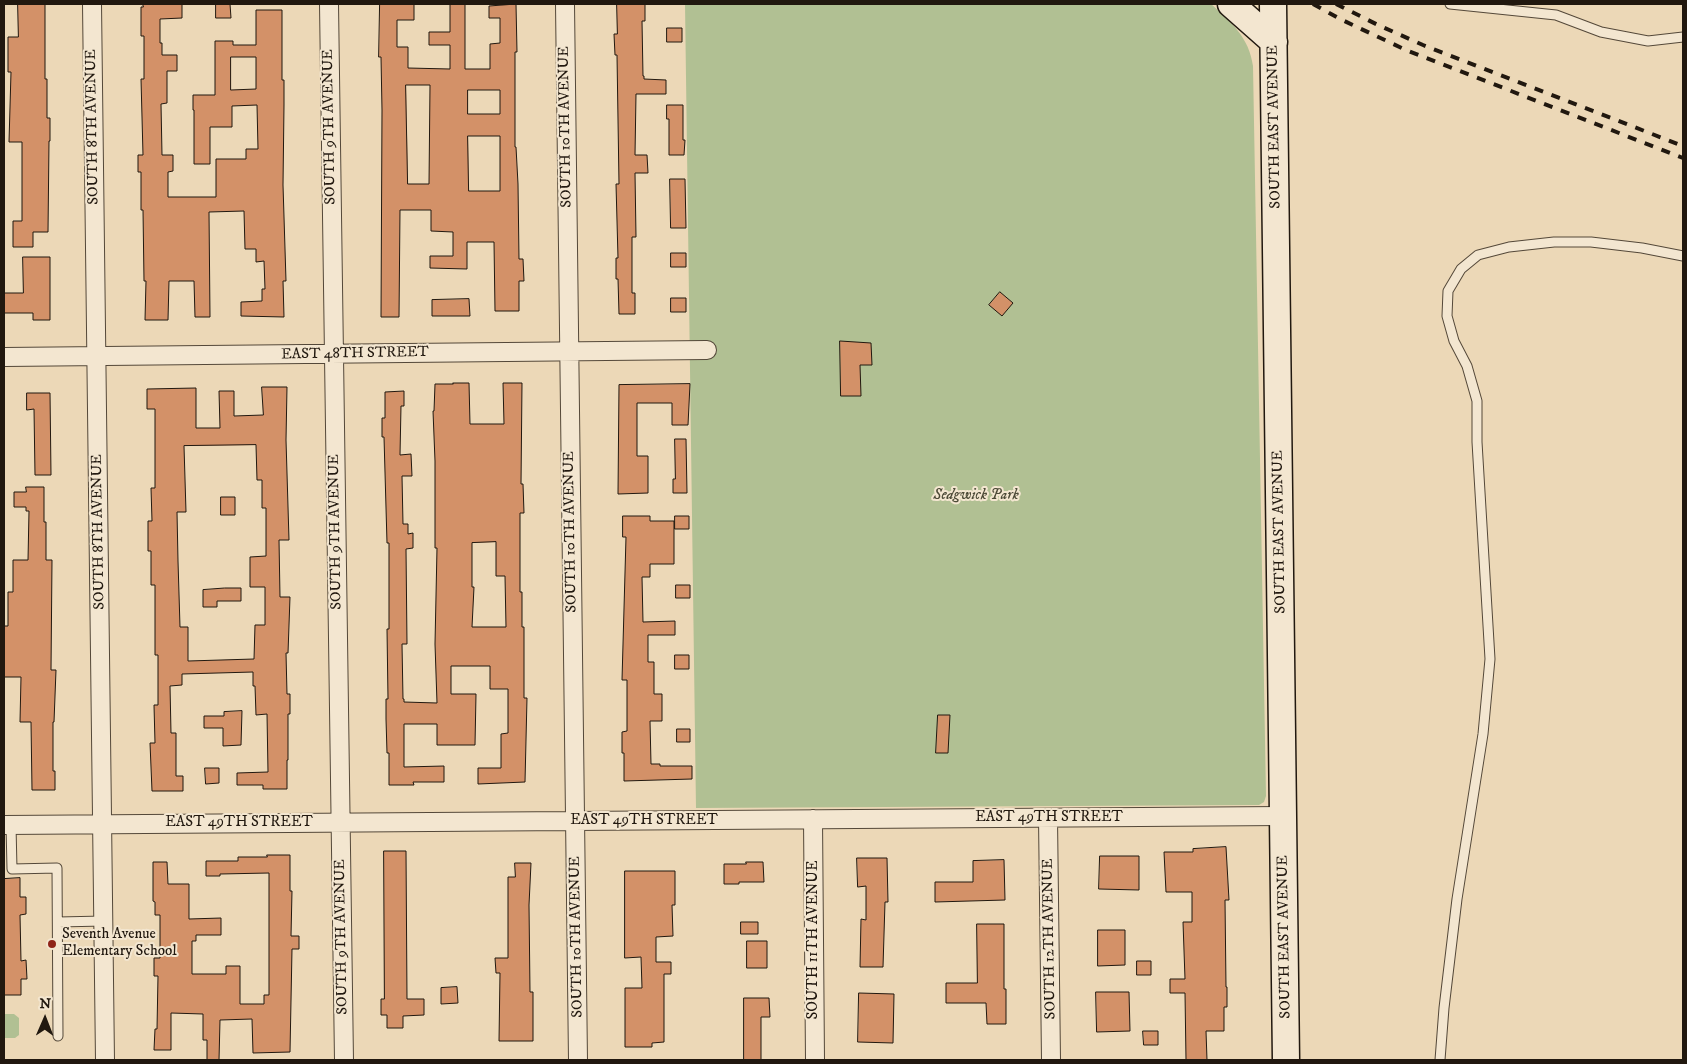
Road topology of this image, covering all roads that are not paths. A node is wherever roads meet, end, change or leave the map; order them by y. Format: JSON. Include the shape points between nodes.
{"nodes":[{"id":1,"x":92,"y":4,"type":"edge"},
{"id":2,"x":329,"y":4,"type":"edge"},
{"id":3,"x":565,"y":4,"type":"edge"},
{"id":4,"x":1231,"y":4,"type":"edge"},
{"id":5,"x":1273,"y":4,"type":"edge"},
{"id":6,"x":1450,"y":4,"type":"edge"},
{"id":7,"x":1683,"y":37,"type":"edge"},
{"id":8,"x":1274,"y":42,"type":"junction"},
{"id":9,"x":1683,"y":256,"type":"edge"},
{"id":10,"x":707,"y":350,"type":"dead end"},
{"id":11,"x":568,"y":352,"type":"junction"},
{"id":12,"x":333,"y":354,"type":"junction"},
{"id":13,"x":96,"y":356,"type":"junction"},
{"id":14,"x":4,"y":357,"type":"edge"},
{"id":15,"x":1283,"y":816,"type":"junction"},
{"id":16,"x":1048,"y":818,"type":"junction"},
{"id":17,"x":813,"y":820,"type":"junction"},
{"id":18,"x":576,"y":821,"type":"junction"},
{"id":19,"x":340,"y":822,"type":"junction"},
{"id":20,"x":102,"y":824,"type":"junction"},
{"id":21,"x":8,"y":825,"type":"edge"},
{"id":22,"x":104,"y":921,"type":"junction"},
{"id":23,"x":58,"y":922,"type":"junction"},
{"id":24,"x":58,"y":1036,"type":"dead end"},
{"id":25,"x":106,"y":1060,"type":"edge"},
{"id":26,"x":344,"y":1060,"type":"edge"},
{"id":27,"x":578,"y":1060,"type":"edge"},
{"id":28,"x":815,"y":1060,"type":"edge"},
{"id":29,"x":1051,"y":1060,"type":"edge"},
{"id":30,"x":1286,"y":1060,"type":"edge"},
{"id":31,"x":1440,"y":1060,"type":"edge"}],
"edges":[{"from":1,"to":13,"type":"street","name":"SOUTH 8TH AVENUE"},
{"from":2,"to":12,"type":"street","name":"SOUTH 9TH AVENUE"},
{"from":3,"to":11,"type":"street","name":"SOUTH 10TH AVENUE"},
{"from":4,"to":8,"type":"main road"},
{"from":5,"to":8,"type":"main road","name":"SOUTH EAST AVENUE"},
{"from":6,"to":7,"type":"lane","via":[[1556,15],[1601,32],[1648,41]]},
{"from":8,"to":15,"type":"main road","name":"SOUTH EAST AVENUE"},
{"from":9,"to":31,"type":"lane","via":[[1591,242],[1509,247],[1478,255],[1460,269],[1448,291],[1447,316],[1478,401],[1490,659],[1483,734],[1456,909]]},
{"from":10,"to":11,"type":"street","name":"EAST 48TH STREET"},
{"from":11,"to":12,"type":"street","name":"EAST 48TH STREET"},
{"from":11,"to":18,"type":"street","name":"SOUTH 10TH AVENUE"},
{"from":12,"to":13,"type":"street","name":"EAST 48TH STREET"},
{"from":12,"to":19,"type":"street","name":"SOUTH 9TH AVENUE"},
{"from":13,"to":14,"type":"street","name":"EAST 48TH STREET"},
{"from":13,"to":20,"type":"street","name":"SOUTH 8TH AVENUE"},
{"from":15,"to":16,"type":"street","name":"EAST 49TH STREET"},
{"from":15,"to":30,"type":"main road","name":"SOUTH EAST AVENUE"},
{"from":16,"to":17,"type":"street","name":"EAST 49TH STREET"},
{"from":16,"to":29,"type":"street","name":"SOUTH 12TH AVENUE"},
{"from":17,"to":18,"type":"street","name":"EAST 49TH STREET"},
{"from":17,"to":28,"type":"street","name":"SOUTH 11TH AVENUE"},
{"from":18,"to":19,"type":"street","name":"EAST 49TH STREET"},
{"from":18,"to":27,"type":"street","name":"SOUTH 10TH AVENUE"},
{"from":19,"to":20,"type":"street","name":"EAST 49TH STREET"},
{"from":19,"to":26,"type":"street","name":"SOUTH 9TH AVENUE"},
{"from":20,"to":21,"type":"street","name":"EAST 49TH STREET"},
{"from":20,"to":22,"type":"street","name":"SOUTH 8TH AVENUE"},
{"from":21,"to":23,"type":"lane","via":[[12,869],[57,868]]},
{"from":22,"to":23,"type":"lane"},
{"from":22,"to":25,"type":"street","name":"SOUTH 8TH AVENUE"},
{"from":23,"to":24,"type":"lane"}]}
